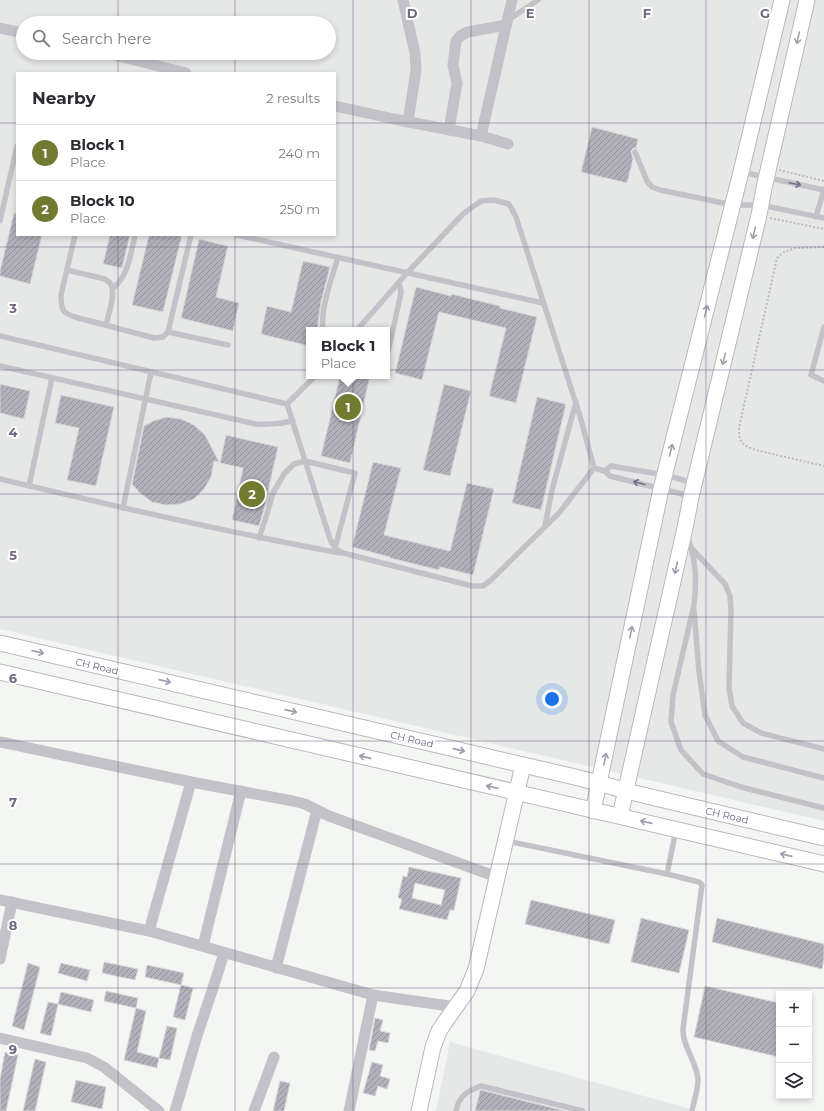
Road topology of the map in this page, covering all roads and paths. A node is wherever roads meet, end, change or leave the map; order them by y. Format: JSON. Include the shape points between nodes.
{"nodes":[{"id":1,"x":403,"y":0,"type":"edge"},
{"id":2,"x":512,"y":0,"type":"edge"},
{"id":3,"x":538,"y":0,"type":"edge"},
{"id":4,"x":782,"y":0,"type":"edge"},
{"id":5,"x":807,"y":0,"type":"edge"},
{"id":6,"x":507,"y":23,"type":"junction"},
{"id":7,"x":0,"y":28,"type":"edge"},
{"id":8,"x":16,"y":31,"type":"edge"},
{"id":9,"x":135,"y":60,"type":"edge"},
{"id":10,"x":182,"y":72,"type":"edge"},
{"id":11,"x":336,"y":106,"type":"edge"},
{"id":12,"x":408,"y":122,"type":"junction"},
{"id":13,"x":449,"y":130,"type":"junction"},
{"id":14,"x":481,"y":136,"type":"junction"},
{"id":15,"x":508,"y":144,"type":"dead end"},
{"id":16,"x":16,"y":150,"type":"edge"},
{"id":17,"x":635,"y":152,"type":"dead end"},
{"id":18,"x":742,"y":172,"type":"junction"},
{"id":19,"x":767,"y":172,"type":"junction"},
{"id":20,"x":824,"y":181,"type":"edge"},
{"id":21,"x":824,"y":190,"type":"edge"},
{"id":22,"x":733,"y":205,"type":"junction"},
{"id":23,"x":760,"y":210,"type":"junction"},
{"id":24,"x":816,"y":217,"type":"junction"},
{"id":25,"x":824,"y":218,"type":"edge"},
{"id":26,"x":0,"y":221,"type":"edge"},
{"id":27,"x":824,"y":229,"type":"edge"},
{"id":28,"x":75,"y":236,"type":"edge"},
{"id":29,"x":135,"y":236,"type":"edge"},
{"id":30,"x":191,"y":236,"type":"edge"},
{"id":31,"x":242,"y":236,"type":"edge"},
{"id":32,"x":824,"y":247,"type":"edge"},
{"id":33,"x":338,"y":257,"type":"junction"},
{"id":34,"x":67,"y":270,"type":"junction"},
{"id":35,"x":407,"y":273,"type":"junction"},
{"id":36,"x":398,"y":283,"type":"junction"},
{"id":37,"x":112,"y":288,"type":"junction"},
{"id":38,"x":543,"y":303,"type":"junction"},
{"id":39,"x":106,"y":325,"type":"junction"},
{"id":40,"x":323,"y":327,"type":"edge"},
{"id":41,"x":360,"y":327,"type":"edge"},
{"id":42,"x":824,"y":327,"type":"edge"},
{"id":43,"x":168,"y":332,"type":"junction"},
{"id":44,"x":0,"y":336,"type":"edge"},
{"id":45,"x":390,"y":343,"type":"edge"},
{"id":46,"x":228,"y":345,"type":"dead end"},
{"id":47,"x":821,"y":350,"type":"edge"},
{"id":48,"x":0,"y":366,"type":"edge"},
{"id":49,"x":151,"y":372,"type":"junction"},
{"id":50,"x":52,"y":378,"type":"junction"},
{"id":51,"x":311,"y":379,"type":"edge"},
{"id":52,"x":824,"y":381,"type":"edge"},
{"id":53,"x":146,"y":399,"type":"junction"},
{"id":54,"x":576,"y":402,"type":"junction"},
{"id":55,"x":287,"y":404,"type":"junction"},
{"id":56,"x":293,"y":421,"type":"junction"},
{"id":57,"x":305,"y":461,"type":"junction"},
{"id":58,"x":824,"y":466,"type":"edge"},
{"id":59,"x":594,"y":468,"type":"junction"},
{"id":60,"x":605,"y":471,"type":"junction"},
{"id":61,"x":0,"y":480,"type":"edge"},
{"id":62,"x":663,"y":482,"type":"junction"},
{"id":63,"x":29,"y":486,"type":"junction"},
{"id":64,"x":692,"y":490,"type":"junction"},
{"id":65,"x":123,"y":508,"type":"junction"},
{"id":66,"x":545,"y":526,"type":"junction"},
{"id":67,"x":685,"y":528,"type":"junction"},
{"id":68,"x":258,"y":538,"type":"junction"},
{"id":69,"x":335,"y":548,"type":"junction"},
{"id":70,"x":692,"y":548,"type":"junction"},
{"id":71,"x":343,"y":553,"type":"junction"},
{"id":72,"x":694,"y":605,"type":"junction"},
{"id":73,"x":0,"y":643,"type":"edge"},
{"id":74,"x":0,"y":672,"type":"edge"},
{"id":75,"x":0,"y":742,"type":"edge"},
{"id":76,"x":824,"y":749,"type":"edge"},
{"id":77,"x":523,"y":765,"type":"junction"},
{"id":78,"x":824,"y":778,"type":"edge"},
{"id":79,"x":192,"y":782,"type":"junction"},
{"id":80,"x":600,"y":783,"type":"junction"},
{"id":81,"x":241,"y":791,"type":"junction"},
{"id":82,"x":626,"y":791,"type":"junction"},
{"id":83,"x":517,"y":792,"type":"junction"},
{"id":84,"x":824,"y":808,"type":"edge"},
{"id":85,"x":317,"y":810,"type":"junction"},
{"id":86,"x":593,"y":811,"type":"junction"},
{"id":87,"x":620,"y":816,"type":"junction"},
{"id":88,"x":676,"y":830,"type":"junction"},
{"id":89,"x":824,"y":838,"type":"edge"},
{"id":90,"x":505,"y":841,"type":"junction"},
{"id":91,"x":824,"y":864,"type":"edge"},
{"id":92,"x":667,"y":874,"type":"junction"},
{"id":93,"x":497,"y":877,"type":"junction"},
{"id":94,"x":0,"y":900,"type":"edge"},
{"id":95,"x":12,"y":902,"type":"junction"},
{"id":96,"x":149,"y":931,"type":"junction"},
{"id":97,"x":203,"y":946,"type":"junction"},
{"id":98,"x":224,"y":953,"type":"junction"},
{"id":99,"x":0,"y":959,"type":"edge"},
{"id":100,"x":276,"y":968,"type":"junction"},
{"id":101,"x":373,"y":995,"type":"junction"},
{"id":102,"x":456,"y":1007,"type":"junction"},
{"id":103,"x":0,"y":1038,"type":"edge"},
{"id":104,"x":274,"y":1057,"type":"dead end"},
{"id":105,"x":159,"y":1111,"type":"edge"},
{"id":106,"x":175,"y":1111,"type":"edge"},
{"id":107,"x":254,"y":1111,"type":"edge"},
{"id":108,"x":349,"y":1111,"type":"edge"},
{"id":109,"x":419,"y":1111,"type":"edge"},
{"id":110,"x":456,"y":1111,"type":"edge"},
{"id":111,"x":583,"y":1111,"type":"edge"},
{"id":112,"x":692,"y":1111,"type":"edge"}],
"edges":[{"from":1,"to":12,"type":"street","via":[[415,53],[416,70]]},
{"from":2,"to":6,"type":"street"},
{"from":3,"to":6,"type":"lane"},
{"from":4,"to":18,"type":"street"},
{"from":5,"to":19,"type":"street","one_way":true},
{"from":6,"to":13,"type":"street","via":[[468,32],[456,41],[453,65],[457,87]]},
{"from":6,"to":14,"type":"street"},
{"from":7,"to":8,"type":"street"},
{"from":9,"to":10,"type":"street"},
{"from":11,"to":12,"type":"street"},
{"from":12,"to":13,"type":"street"},
{"from":13,"to":14,"type":"street"},
{"from":14,"to":15,"type":"street"},
{"from":16,"to":26,"type":"lane"},
{"from":17,"to":22,"type":"lane","via":[[647,181],[652,186],[660,190]]},
{"from":18,"to":19,"type":"lane"},
{"from":18,"to":22,"type":"street"},
{"from":19,"to":20,"type":"path"},
{"from":19,"to":21,"type":"lane","one_way":true},
{"from":19,"to":23,"type":"street"},
{"from":21,"to":24,"type":"lane"},
{"from":22,"to":23,"type":"lane"},
{"from":62,"to":22,"type":"street","one_way":true},
{"from":23,"to":24,"type":"lane"},
{"from":23,"to":27,"type":"path"},
{"from":23,"to":64,"type":"street","one_way":true},
{"from":24,"to":25,"type":"lane"},
{"from":28,"to":34,"type":"lane"},
{"from":29,"to":37,"type":"lane","via":[[126,270],[121,280]]},
{"from":30,"to":43,"type":"lane"},
{"from":31,"to":33,"type":"lane"},
{"from":32,"to":58,"type":"path","via":[[795,248],[777,258],[739,428],[739,438],[745,446],[756,450]]},
{"from":33,"to":35,"type":"lane"},
{"from":33,"to":40,"type":"lane","via":[[323,312]]},
{"from":34,"to":37,"type":"lane","via":[[105,279]]},
{"from":34,"to":39,"type":"lane","via":[[61,295],[64,312]]},
{"from":35,"to":36,"type":"lane"},
{"from":35,"to":38,"type":"lane"},
{"from":35,"to":38,"type":"lane","via":[[463,214],[481,201],[494,200],[509,204],[516,217]]},
{"from":36,"to":41,"type":"lane"},
{"from":36,"to":45,"type":"lane","via":[[401,293]]},
{"from":37,"to":39,"type":"lane","via":[[113,295]]},
{"from":38,"to":54,"type":"lane"},
{"from":39,"to":43,"type":"lane","via":[[154,338],[163,337]]},
{"from":42,"to":47,"type":"lane"},
{"from":43,"to":46,"type":"lane"},
{"from":44,"to":49,"type":"lane"},
{"from":47,"to":52,"type":"lane","via":[[810,375]]},
{"from":48,"to":50,"type":"lane"},
{"from":49,"to":53,"type":"lane"},
{"from":49,"to":55,"type":"lane"},
{"from":50,"to":53,"type":"lane"},
{"from":50,"to":63,"type":"lane"},
{"from":51,"to":55,"type":"lane"},
{"from":53,"to":56,"type":"lane","via":[[256,424],[282,424]]},
{"from":53,"to":65,"type":"lane"},
{"from":54,"to":59,"type":"lane"},
{"from":54,"to":66,"type":"lane"},
{"from":55,"to":56,"type":"lane"},
{"from":56,"to":57,"type":"lane"},
{"from":57,"to":68,"type":"lane","via":[[294,464],[284,474],[273,493]]},
{"from":57,"to":69,"type":"lane"},
{"from":57,"to":69,"type":"lane","via":[[355,474]]},
{"from":59,"to":60,"type":"lane"},
{"from":59,"to":66,"type":"lane"},
{"from":62,"to":60,"type":"lane","one_way":true,"via":[[610,476]]},
{"from":60,"to":62,"type":"lane","via":[[611,466]]},
{"from":61,"to":63,"type":"lane"},
{"from":62,"to":64,"type":"lane"},
{"from":62,"to":64,"type":"lane"},
{"from":80,"to":62,"type":"street","one_way":true},
{"from":63,"to":65,"type":"lane"},
{"from":64,"to":67,"type":"street"},
{"from":65,"to":68,"type":"lane"},
{"from":66,"to":71,"type":"lane","via":[[483,586],[472,586]]},
{"from":67,"to":70,"type":"lane"},
{"from":67,"to":82,"type":"street","one_way":true},
{"from":68,"to":71,"type":"lane"},
{"from":69,"to":71,"type":"lane"},
{"from":70,"to":72,"type":"lane","via":[[696,573]]},
{"from":70,"to":76,"type":"lane","via":[[725,584],[730,596],[729,688],[732,706],[743,723],[761,733]]},
{"from":72,"to":78,"type":"lane","via":[[705,715],[718,741],[743,757]]},
{"from":72,"to":84,"type":"lane","via":[[673,695],[671,722],[681,750],[703,774],[741,787]]},
{"from":73,"to":77,"type":"street","name":"CH Road","one_way":true},
{"from":83,"to":74,"type":"street","one_way":true},
{"from":75,"to":79,"type":"street"},
{"from":77,"to":80,"type":"street","name":"CH Road"},
{"from":77,"to":83,"type":"street"},
{"from":79,"to":81,"type":"street"},
{"from":79,"to":96,"type":"street"},
{"from":80,"to":82,"type":"street","name":"CH Road"},
{"from":80,"to":86,"type":"street"},
{"from":81,"to":85,"type":"street","via":[[299,802]]},
{"from":81,"to":97,"type":"street"},
{"from":82,"to":87,"type":"street"},
{"from":82,"to":89,"type":"street","name":"CH Road"},
{"from":83,"to":86,"type":"street"},
{"from":83,"to":90,"type":"street"},
{"from":85,"to":93,"type":"street"},
{"from":85,"to":100,"type":"street"},
{"from":86,"to":87,"type":"street"},
{"from":88,"to":87,"type":"street","one_way":true},
{"from":91,"to":88,"type":"street","one_way":true},
{"from":88,"to":92,"type":"lane"},
{"from":90,"to":92,"type":"lane"},
{"from":90,"to":93,"type":"street"},
{"from":92,"to":112,"type":"lane","via":[[702,885],[683,1029],[683,1036],[698,1079]]},
{"from":93,"to":102,"type":"street","via":[[476,969],[467,991]]},
{"from":94,"to":95,"type":"street"},
{"from":95,"to":96,"type":"street"},
{"from":95,"to":99,"type":"street"},
{"from":96,"to":97,"type":"street"},
{"from":97,"to":98,"type":"street"},
{"from":98,"to":100,"type":"street"},
{"from":98,"to":106,"type":"street"},
{"from":100,"to":101,"type":"street"},
{"from":101,"to":102,"type":"street"},
{"from":101,"to":108,"type":"street"},
{"from":102,"to":109,"type":"street","via":[[442,1027],[433,1047]]},
{"from":103,"to":105,"type":"street","via":[[96,1062]]},
{"from":104,"to":107,"type":"street"},
{"from":110,"to":111,"type":"lane","via":[[463,1095],[481,1086]]}]}
